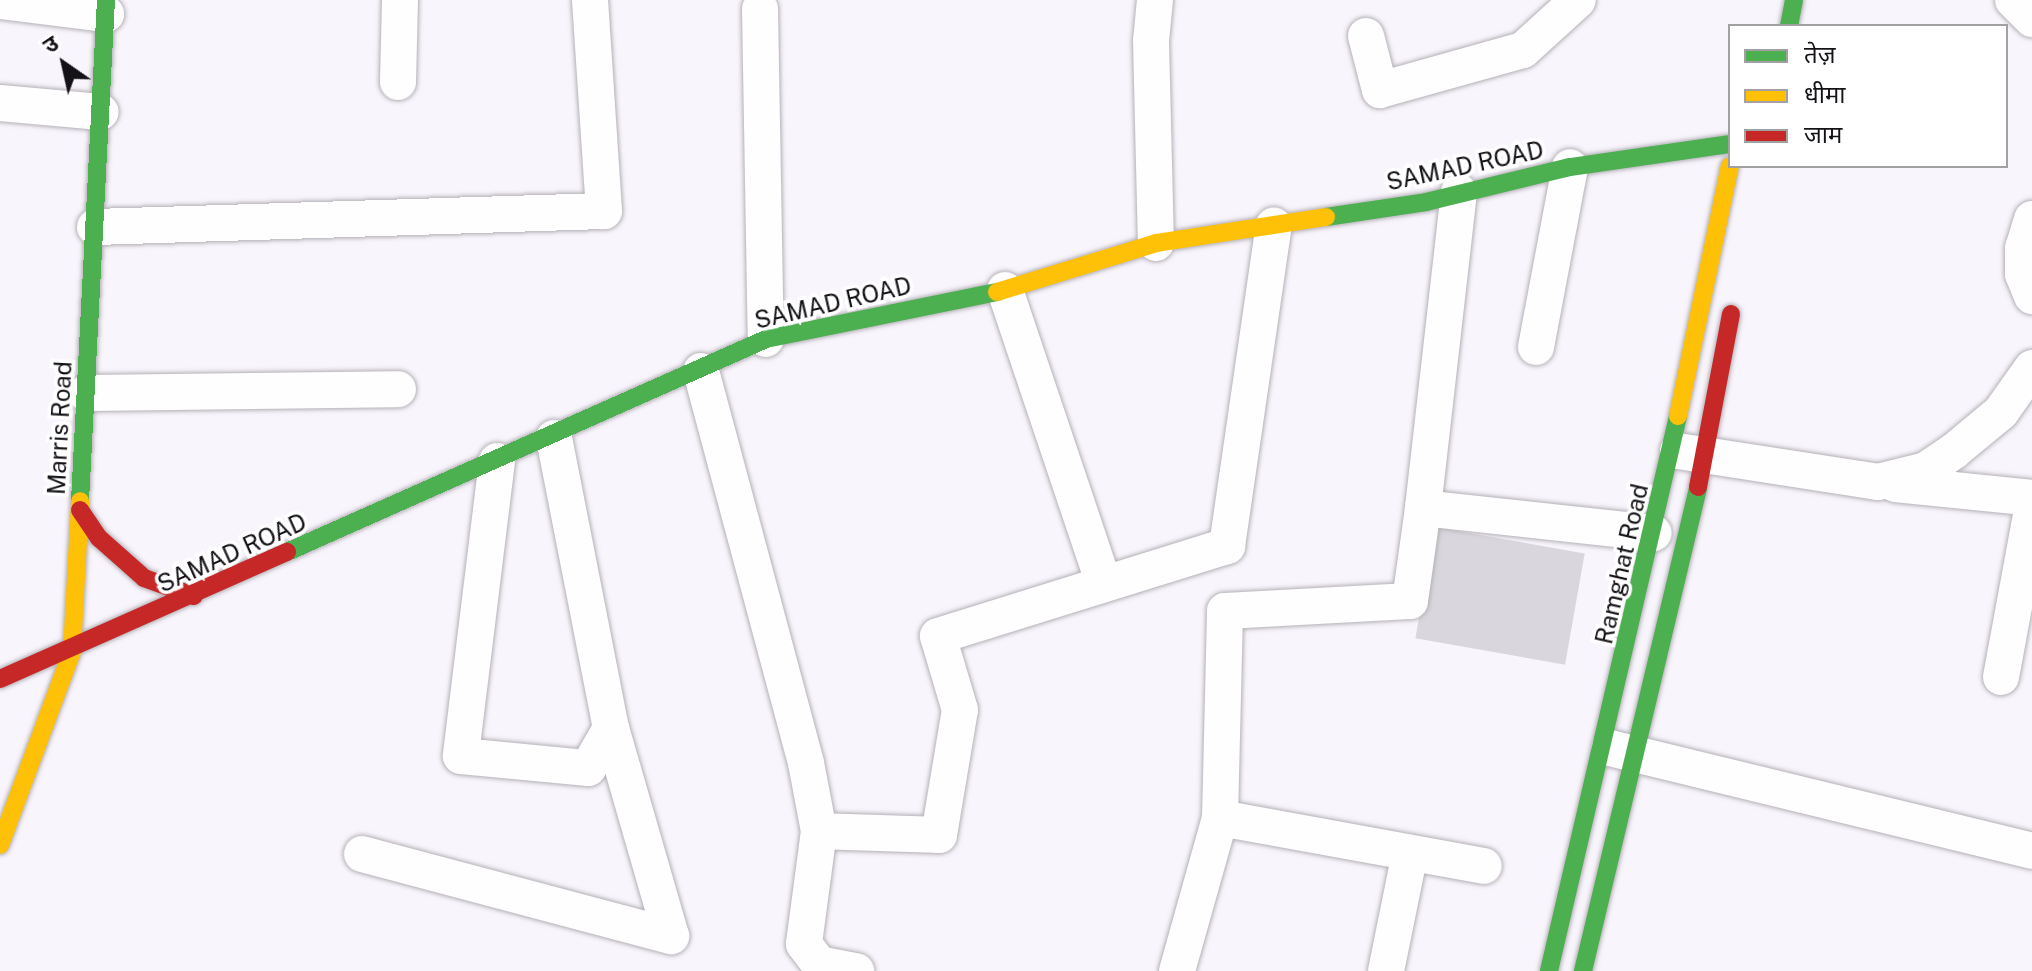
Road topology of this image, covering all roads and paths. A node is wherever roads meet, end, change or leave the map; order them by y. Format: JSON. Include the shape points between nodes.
{"nodes":[{"id":1,"x":400,"y":0,"type":"edge"},
{"id":2,"x":590,"y":0,"type":"edge"},
{"id":3,"x":1155,"y":0,"type":"edge"},
{"id":4,"x":1578,"y":0,"type":"edge"},
{"id":5,"x":1794,"y":0,"type":"edge"},
{"id":6,"x":2013,"y":0,"type":"edge"},
{"id":7,"x":0,"y":1,"type":"edge"},
{"id":8,"x":106,"y":7,"type":"edge"},
{"id":9,"x":760,"y":9,"type":"dead end"},
{"id":10,"x":2032,"y":19,"type":"edge"},
{"id":11,"x":1789,"y":24,"type":"edge"},
{"id":12,"x":1366,"y":36,"type":"dead end"},
{"id":13,"x":398,"y":82,"type":"dead end"},
{"id":14,"x":0,"y":103,"type":"edge"},
{"id":15,"x":101,"y":112,"type":"junction"},
{"id":16,"x":1728,"y":144,"type":"edge"},
{"id":17,"x":1570,"y":167,"type":"junction"},
{"id":18,"x":1730,"y":168,"type":"edge"},
{"id":19,"x":1459,"y":192,"type":"junction"},
{"id":20,"x":2032,"y":219,"type":"edge"},
{"id":21,"x":1274,"y":225,"type":"junction"},
{"id":22,"x":95,"y":227,"type":"junction"},
{"id":23,"x":1156,"y":243,"type":"junction"},
{"id":24,"x":1736,"y":288,"type":"dead end"},
{"id":25,"x":1005,"y":290,"type":"junction"},
{"id":26,"x":2032,"y":296,"type":"edge"},
{"id":27,"x":766,"y":339,"type":"junction"},
{"id":28,"x":1536,"y":347,"type":"dead end"},
{"id":29,"x":2032,"y":368,"type":"edge"},
{"id":30,"x":701,"y":371,"type":"junction"},
{"id":31,"x":398,"y":389,"type":"dead end"},
{"id":32,"x":86,"y":393,"type":"junction"},
{"id":33,"x":554,"y":438,"type":"junction"},
{"id":34,"x":1688,"y":453,"type":"junction"},
{"id":35,"x":497,"y":461,"type":"junction"},
{"id":36,"x":1878,"y":482,"type":"junction"},
{"id":37,"x":2032,"y":498,"type":"edge"},
{"id":38,"x":1423,"y":508,"type":"junction"},
{"id":39,"x":2032,"y":509,"type":"edge"},
{"id":40,"x":80,"y":510,"type":"junction"},
{"id":41,"x":1654,"y":533,"type":"junction"},
{"id":42,"x":1104,"y":584,"type":"junction"},
{"id":43,"x":194,"y":596,"type":"junction"},
{"id":44,"x":72,"y":651,"type":"junction"},
{"id":45,"x":2001,"y":677,"type":"dead end"},
{"id":46,"x":1,"y":691,"type":"edge"},
{"id":47,"x":21,"y":719,"type":"dead end"},
{"id":48,"x":611,"y":728,"type":"junction"},
{"id":49,"x":1622,"y":751,"type":"junction"},
{"id":50,"x":35,"y":752,"type":"junction"},
{"id":51,"x":1220,"y":818,"type":"junction"},
{"id":52,"x":819,"y":831,"type":"junction"},
{"id":53,"x":0,"y":845,"type":"edge"},
{"id":54,"x":2032,"y":851,"type":"edge"},
{"id":55,"x":1410,"y":853,"type":"junction"},
{"id":56,"x":362,"y":854,"type":"dead end"},
{"id":57,"x":1484,"y":866,"type":"dead end"},
{"id":58,"x":801,"y":957,"type":"edge"},
{"id":59,"x":856,"y":971,"type":"edge"},
{"id":60,"x":1177,"y":971,"type":"edge"},
{"id":61,"x":1386,"y":971,"type":"edge"},
{"id":62,"x":1549,"y":971,"type":"edge"},
{"id":63,"x":1583,"y":971,"type":"edge"}],
"edges":[{"from":1,"to":13,"type":"street"},
{"from":2,"to":22,"type":"street","via":[[604,211]]},
{"from":3,"to":23,"type":"street","via":[[1151,41]]},
{"from":4,"to":12,"type":"street","via":[[1523,50],[1380,90]]},
{"from":5,"to":11,"type":"street"},
{"from":6,"to":10,"type":"street"},
{"from":7,"to":8,"type":"street"},
{"from":8,"to":15,"type":"street","name":"Marris Road"},
{"from":9,"to":27,"type":"street"},
{"from":14,"to":15,"type":"street"},
{"from":15,"to":22,"type":"street","name":"Marris Road"},
{"from":16,"to":17,"type":"street","name":"SAMAD ROAD"},
{"from":17,"to":19,"type":"street","name":"SAMAD ROAD"},
{"from":17,"to":28,"type":"street"},
{"from":18,"to":34,"type":"street","name":"Ramghat Road"},
{"from":19,"to":21,"type":"street","name":"SAMAD ROAD"},
{"from":19,"to":38,"type":"street"},
{"from":20,"to":26,"type":"street","via":[[2023,248],[2023,274]]},
{"from":21,"to":23,"type":"street","name":"SAMAD ROAD"},
{"from":21,"to":42,"type":"street","via":[[1227,546]]},
{"from":22,"to":32,"type":"street","name":"Marris Road"},
{"from":23,"to":25,"type":"street","name":"SAMAD ROAD"},
{"from":24,"to":34,"type":"street","name":"Ramghat Road"},
{"from":25,"to":27,"type":"street","name":"SAMAD ROAD"},
{"from":25,"to":42,"type":"street"},
{"from":27,"to":30,"type":"street","name":"SAMAD ROAD"},
{"from":29,"to":36,"type":"street","via":[[2001,412],[1954,451],[1926,470]]},
{"from":30,"to":33,"type":"street","name":"SAMAD ROAD"},
{"from":30,"to":52,"type":"street","via":[[806,763]]},
{"from":31,"to":32,"type":"street"},
{"from":32,"to":40,"type":"street","name":"Marris Road"},
{"from":33,"to":35,"type":"street","name":"SAMAD ROAD"},
{"from":33,"to":48,"type":"street"},
{"from":34,"to":36,"type":"street"},
{"from":34,"to":41,"type":"street","name":"Ramghat Road"},
{"from":34,"to":49,"type":"street","name":"Ramghat Road"},
{"from":35,"to":43,"type":"street","name":"SAMAD ROAD"},
{"from":35,"to":48,"type":"street","via":[[461,756],[588,768]]},
{"from":36,"to":37,"type":"street"},
{"from":38,"to":41,"type":"street"},
{"from":38,"to":51,"type":"street","via":[[1410,601],[1225,611]]},
{"from":39,"to":45,"type":"street"},
{"from":40,"to":43,"type":"street","via":[[99,538],[144,578]]},
{"from":40,"to":44,"type":"street","name":"Marris Road"},
{"from":41,"to":49,"type":"street","name":"Ramghat Road"},
{"from":42,"to":52,"type":"street","via":[[938,636],[960,710],[939,835]]},
{"from":43,"to":44,"type":"street","name":"SAMAD ROAD"},
{"from":44,"to":46,"type":"street","name":"SAMAD ROAD"},
{"from":44,"to":50,"type":"street","name":"Marris Road"},
{"from":47,"to":50,"type":"street"},
{"from":48,"to":56,"type":"street","via":[[671,936]]},
{"from":49,"to":54,"type":"street"},
{"from":49,"to":62,"type":"street","name":"Ramghat Road"},
{"from":49,"to":63,"type":"street","name":"Ramghat Road"},
{"from":50,"to":53,"type":"street","name":"Marris Road"},
{"from":51,"to":55,"type":"street"},
{"from":51,"to":60,"type":"street"},
{"from":52,"to":58,"type":"street"},
{"from":55,"to":57,"type":"street"},
{"from":55,"to":61,"type":"street"},
{"from":58,"to":59,"type":"street"}]}
